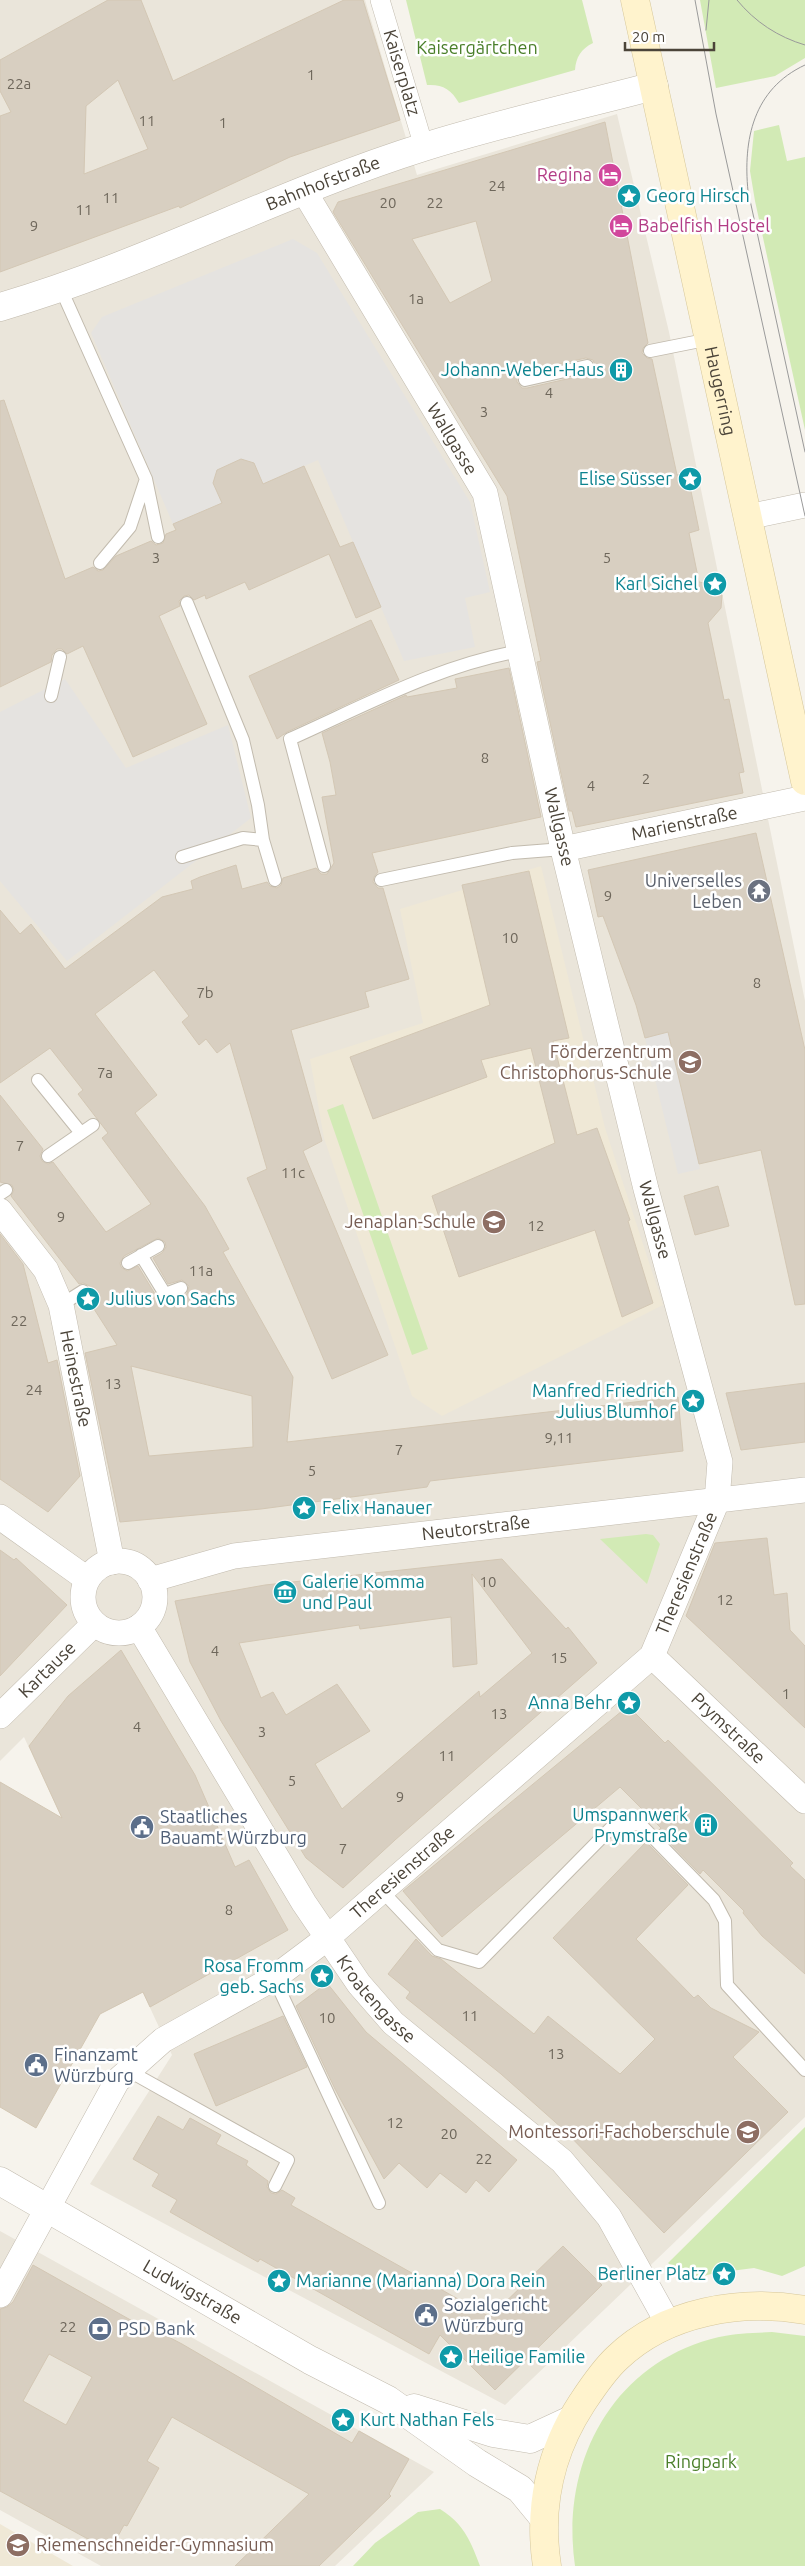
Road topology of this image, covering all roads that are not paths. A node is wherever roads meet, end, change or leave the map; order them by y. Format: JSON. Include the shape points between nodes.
{"nodes":[{"id":1,"x":380,"y":0,"type":"edge"},
{"id":2,"x":635,"y":0,"type":"edge"},
{"id":3,"x":654,"y":86,"type":"junction"},
{"id":4,"x":424,"y":147,"type":"junction"},
{"id":5,"x":304,"y":191,"type":"junction"},
{"id":6,"x":61,"y":289,"type":"junction"},
{"id":7,"x":0,"y":307,"type":"edge"},
{"id":8,"x":710,"y":338,"type":"junction"},
{"id":9,"x":650,"y":351,"type":"dead end"},
{"id":10,"x":587,"y":366,"type":"dead end"},
{"id":11,"x":525,"y":380,"type":"dead end"},
{"id":12,"x":146,"y":479,"type":"junction"},
{"id":13,"x":805,"y":505,"type":"edge"},
{"id":14,"x":748,"y":517,"type":"junction"},
{"id":15,"x":158,"y":537,"type":"dead end"},
{"id":16,"x":100,"y":563,"type":"dead end"},
{"id":17,"x":187,"y":603,"type":"dead end"},
{"id":18,"x":520,"y":651,"type":"junction"},
{"id":19,"x":60,"y":657,"type":"dead end"},
{"id":20,"x":51,"y":696,"type":"dead end"},
{"id":21,"x":805,"y":781,"type":"edge"},
{"id":22,"x":805,"y":798,"type":"edge"},
{"id":23,"x":263,"y":840,"type":"junction"},
{"id":24,"x":563,"y":849,"type":"junction"},
{"id":25,"x":182,"y":856,"type":"dead end"},
{"id":26,"x":324,"y":866,"type":"dead end"},
{"id":27,"x":275,"y":880,"type":"dead end"},
{"id":28,"x":381,"y":880,"type":"dead end"},
{"id":29,"x":38,"y":1080,"type":"dead end"},
{"id":30,"x":93,"y":1125,"type":"dead end"},
{"id":31,"x":81,"y":1133,"type":"junction"},
{"id":32,"x":48,"y":1156,"type":"dead end"},
{"id":33,"x":2,"y":1198,"type":"edge"},
{"id":34,"x":158,"y":1246,"type":"dead end"},
{"id":35,"x":141,"y":1255,"type":"junction"},
{"id":36,"x":128,"y":1263,"type":"dead end"},
{"id":37,"x":181,"y":1288,"type":"dead end"},
{"id":38,"x":83,"y":1291,"type":"dead end"},
{"id":39,"x":60,"y":1305,"type":"junction"},
{"id":40,"x":805,"y":1490,"type":"edge"},
{"id":41,"x":717,"y":1500,"type":"junction"},
{"id":42,"x":0,"y":1517,"type":"edge"},
{"id":43,"x":112,"y":1562,"type":"junction"},
{"id":44,"x":88,"y":1579,"type":"junction"},
{"id":45,"x":150,"y":1580,"type":"junction"},
{"id":46,"x":91,"y":1618,"type":"junction"},
{"id":47,"x":139,"y":1626,"type":"junction"},
{"id":48,"x":652,"y":1656,"type":"junction"},
{"id":49,"x":0,"y":1716,"type":"edge"},
{"id":50,"x":805,"y":1801,"type":"edge"},
{"id":51,"x":381,"y":1890,"type":"junction"},
{"id":52,"x":326,"y":1939,"type":"junction"},
{"id":53,"x":274,"y":1978,"type":"junction"},
{"id":54,"x":805,"y":2070,"type":"edge"},
{"id":55,"x":128,"y":2071,"type":"junction"},
{"id":56,"x":0,"y":2181,"type":"edge"},
{"id":57,"x":275,"y":2186,"type":"dead end"},
{"id":58,"x":379,"y":2203,"type":"dead end"},
{"id":59,"x":49,"y":2208,"type":"junction"},
{"id":60,"x":805,"y":2292,"type":"edge"},
{"id":61,"x":0,"y":2295,"type":"edge"},
{"id":62,"x":793,"y":2308,"type":"edge"},
{"id":63,"x":669,"y":2324,"type":"junction"},
{"id":64,"x":388,"y":2400,"type":"junction"},
{"id":65,"x":571,"y":2420,"type":"junction"},
{"id":66,"x":543,"y":2517,"type":"junction"},
{"id":67,"x":547,"y":2566,"type":"edge"}],
"edges":[{"from":1,"to":4,"type":"street","name":"Kaiserplatz"},
{"from":2,"to":3,"type":"main road","name":"Haugerring"},
{"from":3,"to":4,"type":"street","name":"Bahnhofstraße"},
{"from":3,"to":8,"type":"main road","name":"Haugerring"},
{"from":4,"to":5,"type":"street","name":"Bahnhofstraße"},
{"from":5,"to":6,"type":"street","name":"Bahnhofstraße"},
{"from":5,"to":18,"type":"street","name":"Wallgasse","via":[[485,493]]},
{"from":6,"to":7,"type":"street","name":"Bahnhofstraße"},
{"from":6,"to":12,"type":"lane"},
{"from":8,"to":9,"type":"lane"},
{"from":8,"to":14,"type":"main road","name":"Haugerring"},
{"from":10,"to":11,"type":"lane"},
{"from":12,"to":15,"type":"lane"},
{"from":12,"to":16,"type":"lane","via":[[130,527]]},
{"from":13,"to":14,"type":"street"},
{"from":14,"to":21,"type":"main road","name":"Haugerring"},
{"from":17,"to":23,"type":"lane","via":[[243,740]]},
{"from":18,"to":24,"type":"street","name":"Wallgasse"},
{"from":18,"to":26,"type":"lane","via":[[492,656],[422,680],[290,739]]},
{"from":19,"to":20,"type":"lane"},
{"from":22,"to":24,"type":"street","name":"Marienstraße"},
{"from":23,"to":25,"type":"lane","via":[[243,838]]},
{"from":23,"to":27,"type":"lane"},
{"from":24,"to":28,"type":"lane","via":[[512,853]]},
{"from":24,"to":41,"type":"street","name":"Wallgasse","via":[[646,1189],[720,1462]]},
{"from":29,"to":31,"type":"lane"},
{"from":30,"to":31,"type":"lane"},
{"from":31,"to":32,"type":"lane"},
{"from":33,"to":39,"type":"street","name":"Heinestraße","via":[[46,1270]]},
{"from":34,"to":35,"type":"lane"},
{"from":35,"to":36,"type":"lane"},
{"from":35,"to":37,"type":"lane","via":[[165,1294]]},
{"from":38,"to":39,"type":"lane"},
{"from":39,"to":43,"type":"street","name":"Heinestraße"},
{"from":40,"to":41,"type":"street","name":"Neutorstraße"},
{"from":41,"to":45,"type":"street","name":"Neutorstraße","via":[[234,1556]]},
{"from":41,"to":48,"type":"street","name":"Theresienstraße"},
{"from":42,"to":44,"type":"street"},
{"from":43,"to":44,"type":"street","via":[[99,1567]]},
{"from":43,"to":45,"type":"street","via":[[130,1563]]},
{"from":44,"to":46,"type":"street","via":[[83,1601]]},
{"from":45,"to":47,"type":"street","via":[[154,1605],[149,1617]]},
{"from":46,"to":47,"type":"street","via":[[106,1631],[119,1633]]},
{"from":46,"to":49,"type":"street","name":"Kartause"},
{"from":47,"to":52,"type":"street","name":"Kroatengasse"},
{"from":48,"to":50,"type":"street","name":"Prymstraße"},
{"from":48,"to":51,"type":"street","name":"Theresienstraße"},
{"from":51,"to":52,"type":"street","name":"Theresienstraße"},
{"from":51,"to":54,"type":"lane","via":[[438,1950],[479,1962],[613,1826],[640,1824],[714,1900],[725,1921],[727,1985]]},
{"from":52,"to":53,"type":"street","name":"Theresienstraße"},
{"from":52,"to":63,"type":"street","name":"Kroatengasse","via":[[359,1984],[394,2023],[562,2161],[609,2218]]},
{"from":53,"to":55,"type":"street","name":"Theresienstraße","via":[[163,2040]]},
{"from":53,"to":58,"type":"lane"},
{"from":55,"to":57,"type":"lane","via":[[208,2122],[288,2160]]},
{"from":55,"to":59,"type":"street","name":"Theresienstraße","via":[[117,2081]]},
{"from":56,"to":59,"type":"street","name":"Ludwigstraße"},
{"from":59,"to":61,"type":"street","name":"Theresienstraße"},
{"from":59,"to":64,"type":"street","name":"Ludwigstraße","via":[[310,2360]]},
{"from":60,"to":62,"type":"main road"},
{"from":62,"to":63,"type":"main road","via":[[753,2305],[724,2308]]},
{"from":63,"to":65,"type":"main road","via":[[617,2358],[596,2382]]},
{"from":64,"to":65,"type":"street","name":"Ludwigstraße","via":[[493,2433],[530,2439]]},
{"from":64,"to":66,"type":"street","name":"Ludwigstraße","via":[[520,2489]]},
{"from":65,"to":66,"type":"main road","via":[[554,2460]]},
{"from":66,"to":67,"type":"main road"}]}
